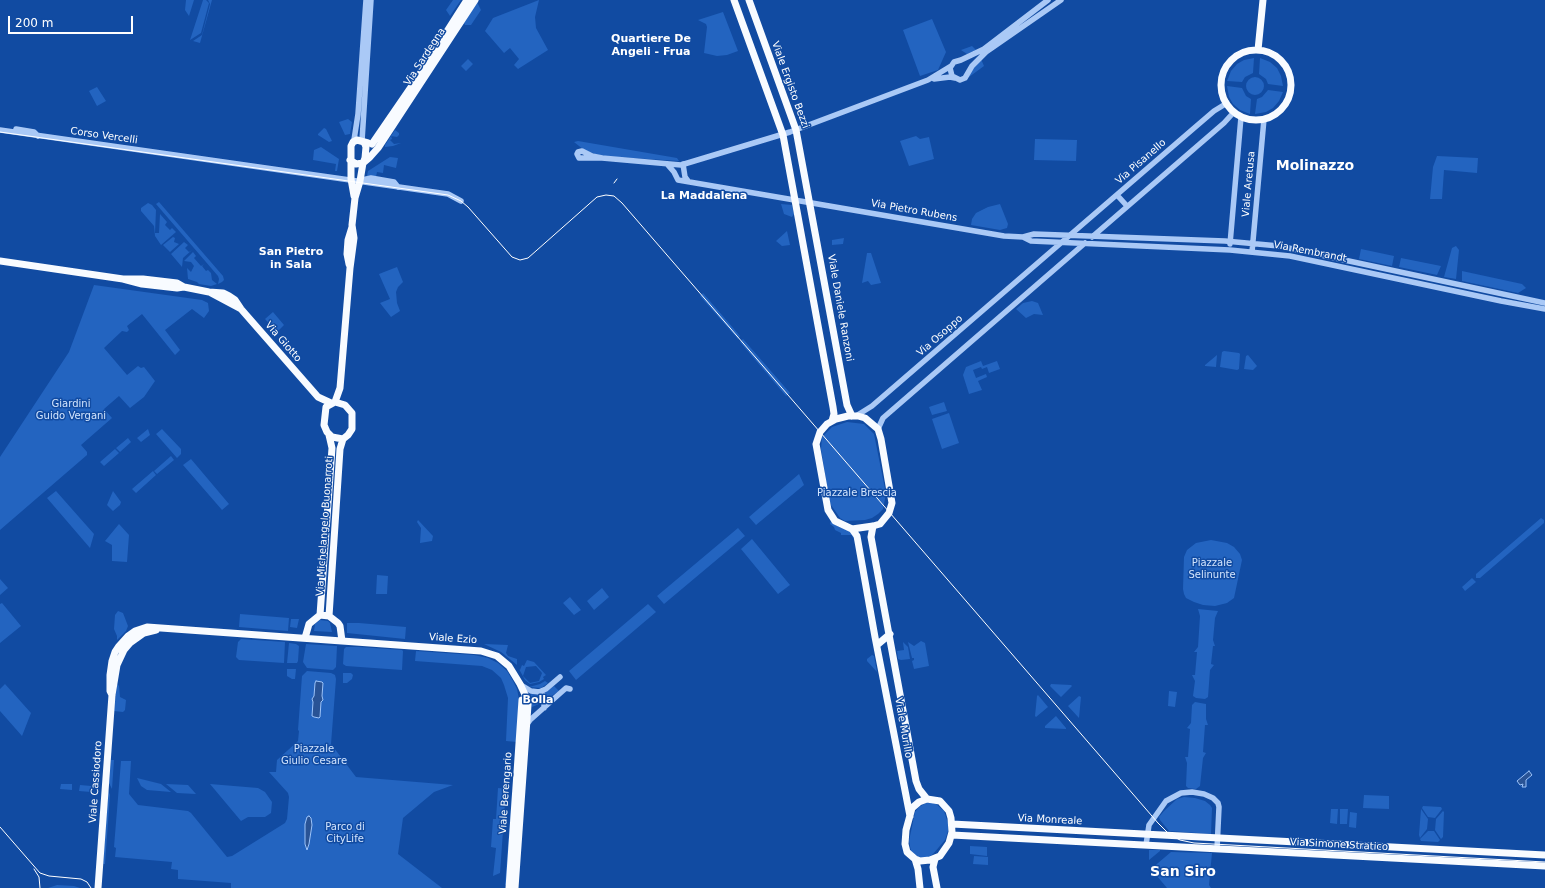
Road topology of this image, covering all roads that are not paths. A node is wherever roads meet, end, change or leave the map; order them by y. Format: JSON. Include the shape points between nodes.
{"nodes":[{"id":1,"x":467,"y":0,"type":"edge"},
{"id":2,"x":475,"y":0,"type":"edge"},
{"id":3,"x":734,"y":0,"type":"edge"},
{"id":4,"x":749,"y":0,"type":"edge"},
{"id":5,"x":1048,"y":0,"type":"edge"},
{"id":6,"x":1061,"y":0,"type":"edge"},
{"id":7,"x":1263,"y":0,"type":"edge"},
{"id":8,"x":369,"y":1,"type":"edge"},
{"id":9,"x":452,"y":29,"type":"junction"},
{"id":10,"x":1258,"y":50,"type":"junction"},
{"id":11,"x":961,"y":60,"type":"junction"},
{"id":12,"x":951,"y":66,"type":"junction"},
{"id":13,"x":969,"y":71,"type":"junction"},
{"id":14,"x":955,"y":78,"type":"junction"},
{"id":15,"x":928,"y":80,"type":"junction"},
{"id":16,"x":1227,"y":103,"type":"junction"},
{"id":17,"x":1234,"y":112,"type":"junction"},
{"id":18,"x":360,"y":114,"type":"junction"},
{"id":19,"x":1241,"y":117,"type":"junction"},
{"id":20,"x":1264,"y":118,"type":"junction"},
{"id":21,"x":0,"y":130,"type":"edge"},
{"id":22,"x":796,"y":130,"type":"junction"},
{"id":23,"x":9,"y":132,"type":"junction"},
{"id":24,"x":0,"y":134,"type":"edge"},
{"id":25,"x":783,"y":135,"type":"junction"},
{"id":26,"x":354,"y":140,"type":"junction"},
{"id":27,"x":363,"y":141,"type":"junction"},
{"id":28,"x":375,"y":146,"type":"junction"},
{"id":29,"x":167,"y":154,"type":"junction"},
{"id":30,"x":193,"y":157,"type":"junction"},
{"id":31,"x":602,"y":158,"type":"junction"},
{"id":32,"x":206,"y":160,"type":"junction"},
{"id":33,"x":350,"y":160,"type":"junction"},
{"id":34,"x":219,"y":162,"type":"junction"},
{"id":35,"x":363,"y":163,"type":"junction"},
{"id":36,"x":667,"y":164,"type":"junction"},
{"id":37,"x":683,"y":164,"type":"junction"},
{"id":38,"x":351,"y":180,"type":"junction"},
{"id":39,"x":360,"y":181,"type":"junction"},
{"id":40,"x":688,"y":181,"type":"junction"},
{"id":41,"x":1117,"y":195,"type":"junction"},
{"id":42,"x":355,"y":198,"type":"junction"},
{"id":43,"x":461,"y":201,"type":"dead end"},
{"id":44,"x":803,"y":201,"type":"junction"},
{"id":45,"x":1127,"y":206,"type":"junction"},
{"id":46,"x":1069,"y":236,"type":"junction"},
{"id":47,"x":1023,"y":237,"type":"junction"},
{"id":48,"x":1093,"y":237,"type":"junction"},
{"id":49,"x":1061,"y":242,"type":"junction"},
{"id":50,"x":1230,"y":242,"type":"junction"},
{"id":51,"x":1085,"y":243,"type":"junction"},
{"id":52,"x":1253,"y":244,"type":"junction"},
{"id":53,"x":1230,"y":250,"type":"junction"},
{"id":54,"x":1252,"y":252,"type":"junction"},
{"id":55,"x":0,"y":261,"type":"edge"},
{"id":56,"x":209,"y":292,"type":"junction"},
{"id":57,"x":1545,"y":303,"type":"edge"},
{"id":58,"x":241,"y":309,"type":"junction"},
{"id":59,"x":1545,"y":309,"type":"edge"},
{"id":60,"x":318,"y":397,"type":"junction"},
{"id":61,"x":336,"y":403,"type":"junction"},
{"id":62,"x":325,"y":412,"type":"junction"},
{"id":63,"x":854,"y":416,"type":"junction"},
{"id":64,"x":832,"y":421,"type":"junction"},
{"id":65,"x":878,"y":429,"type":"junction"},
{"id":66,"x":329,"y":435,"type":"junction"},
{"id":67,"x":343,"y":439,"type":"junction"},
{"id":68,"x":871,"y":526,"type":"junction"},
{"id":69,"x":852,"y":529,"type":"junction"},
{"id":70,"x":320,"y":615,"type":"junction"},
{"id":71,"x":329,"y":616,"type":"junction"},
{"id":72,"x":890,"y":634,"type":"junction"},
{"id":73,"x":305,"y":638,"type":"junction"},
{"id":74,"x":342,"y":641,"type":"junction"},
{"id":75,"x":877,"y":645,"type":"junction"},
{"id":76,"x":560,"y":677,"type":"dead end"},
{"id":77,"x":570,"y":689,"type":"dead end"},
{"id":78,"x":539,"y":692,"type":"junction"},
{"id":79,"x":525,"y":695,"type":"junction"},
{"id":80,"x":528,"y":710,"type":"junction"},
{"id":81,"x":542,"y":710,"type":"junction"},
{"id":82,"x":527,"y":727,"type":"junction"},
{"id":83,"x":927,"y":799,"type":"junction"},
{"id":84,"x":910,"y":816,"type":"junction"},
{"id":85,"x":952,"y":824,"type":"junction"},
{"id":86,"x":971,"y":825,"type":"junction"},
{"id":87,"x":1137,"y":834,"type":"junction"},
{"id":88,"x":1147,"y":834,"type":"junction"},
{"id":89,"x":952,"y":835,"type":"junction"},
{"id":90,"x":970,"y":836,"type":"junction"},
{"id":91,"x":1217,"y":838,"type":"junction"},
{"id":92,"x":1136,"y":845,"type":"junction"},
{"id":93,"x":1146,"y":845,"type":"junction"},
{"id":94,"x":1217,"y":849,"type":"junction"},
{"id":95,"x":1545,"y":855,"type":"edge"},
{"id":96,"x":915,"y":859,"type":"junction"},
{"id":97,"x":935,"y":859,"type":"junction"},
{"id":98,"x":1545,"y":866,"type":"edge"},
{"id":99,"x":98,"y":888,"type":"edge"},
{"id":100,"x":512,"y":888,"type":"edge"},
{"id":101,"x":920,"y":888,"type":"edge"},
{"id":102,"x":937,"y":888,"type":"edge"}],
"edges":[{"from":1,"to":9,"type":"main road","name":"Via Sardegna"},
{"from":2,"to":9,"type":"main road","name":"Via Sardegna"},
{"from":3,"to":25,"type":"main road"},
{"from":4,"to":22,"type":"main road","name":"Viale Ergisto Bezzi"},
{"from":5,"to":11,"type":"street","via":[[984,48]]},
{"from":6,"to":13,"type":"street","via":[[986,52]]},
{"from":7,"to":10,"type":"main road"},
{"from":8,"to":18,"type":"street"},
{"from":9,"to":28,"type":"main road","name":"Via Sardegna"},
{"from":10,"to":16,"type":"main road","via":[[1240,54],[1225,69],[1221,88]]},
{"from":10,"to":20,"type":"main road","via":[[1280,60],[1288,71],[1291,83],[1289,96],[1283,107]]},
{"from":11,"to":12,"type":"street"},
{"from":11,"to":13,"type":"street","via":[[968,66]]},
{"from":12,"to":14,"type":"street","via":[[950,74]]},
{"from":12,"to":15,"type":"street"},
{"from":13,"to":14,"type":"street","via":[[963,79]]},
{"from":14,"to":15,"type":"street"},
{"from":15,"to":22,"type":"street"},
{"from":16,"to":17,"type":"main road"},
{"from":16,"to":41,"type":"street","name":"Via Pisanello","via":[[1214,111]]},
{"from":17,"to":19,"type":"main road"},
{"from":17,"to":45,"type":"street"},
{"from":18,"to":26,"type":"street"},
{"from":18,"to":27,"type":"street"},
{"from":19,"to":20,"type":"main road"},
{"from":19,"to":50,"type":"street","name":"Viale Aretusa"},
{"from":20,"to":52,"type":"street","name":"Viale Aretusa"},
{"from":21,"to":23,"type":"street","name":"Corso Vercelli"},
{"from":22,"to":25,"type":"street"},
{"from":22,"to":44,"type":"main road","name":"Viale Ergisto Bezzi"},
{"from":23,"to":24,"type":"street","name":"Corso Vercelli"},
{"from":23,"to":29,"type":"street","name":"Corso Vercelli"},
{"from":25,"to":37,"type":"street"},
{"from":25,"to":44,"type":"main road","via":[[792,182]]},
{"from":26,"to":27,"type":"main road"},
{"from":26,"to":33,"type":"main road"},
{"from":27,"to":28,"type":"main road"},
{"from":27,"to":35,"type":"main road","via":[[366,152]]},
{"from":28,"to":35,"type":"main road","name":"Via Sardegna"},
{"from":29,"to":30,"type":"street","name":"Corso Vercelli"},
{"from":29,"to":32,"type":"street","name":"Corso Vercelli","via":[[174,151],[203,155]]},
{"from":30,"to":32,"type":"street","name":"Corso Vercelli"},
{"from":30,"to":34,"type":"street","name":"Corso Vercelli","via":[[197,161],[215,164]]},
{"from":31,"to":31,"type":"street","via":[[582,151],[578,152],[579,158]]},
{"from":31,"to":36,"type":"street"},
{"from":32,"to":34,"type":"street","name":"Corso Vercelli"},
{"from":33,"to":35,"type":"main road","via":[[356,164]]},
{"from":33,"to":38,"type":"main road"},
{"from":34,"to":38,"type":"street","name":"Corso Vercelli"},
{"from":35,"to":39,"type":"main road"},
{"from":36,"to":37,"type":"street"},
{"from":36,"to":40,"type":"street","name":"Via Pietro Rubens","via":[[678,180]]},
{"from":37,"to":40,"type":"street"},
{"from":38,"to":39,"type":"street","name":"Corso Vercelli"},
{"from":38,"to":42,"type":"main road"},
{"from":39,"to":42,"type":"main road"},
{"from":39,"to":43,"type":"street","name":"Corso Vercelli","via":[[443,193]]},
{"from":40,"to":44,"type":"street","name":"Via Pietro Rubens"},
{"from":41,"to":45,"type":"street"},
{"from":41,"to":46,"type":"street","name":"Via Pisanello"},
{"from":42,"to":61,"type":"main road","via":[[348,240],[350,268],[340,388]]},
{"from":44,"to":47,"type":"street","name":"Via Pietro Rubens","via":[[1004,236]]},
{"from":44,"to":63,"type":"main road","name":"Viale Daniele Ranzoni","via":[[847,404]]},
{"from":44,"to":64,"type":"main road","via":[[799,222],[833,407]]},
{"from":45,"to":48,"type":"street"},
{"from":46,"to":47,"type":"street","name":"Via Rembrandt","via":[[1034,234]]},
{"from":46,"to":48,"type":"street","name":"Via Rembrandt"},
{"from":46,"to":49,"type":"street","name":"Via Pisanello"},
{"from":47,"to":49,"type":"street","name":"Via Rembrandt","via":[[1031,241]]},
{"from":48,"to":50,"type":"street","name":"Via Rembrandt"},
{"from":48,"to":51,"type":"street"},
{"from":49,"to":51,"type":"street","name":"Via Rembrandt"},
{"from":49,"to":63,"type":"street","name":"Via Osoppo","via":[[872,406]]},
{"from":50,"to":52,"type":"street","name":"Via Rembrandt"},
{"from":50,"to":53,"type":"street","name":"Viale Aretusa"},
{"from":51,"to":53,"type":"street","name":"Via Rembrandt"},
{"from":51,"to":65,"type":"street","via":[[883,418]]},
{"from":52,"to":54,"type":"street","name":"Viale Aretusa"},
{"from":52,"to":57,"type":"street","name":"Via Rembrandt","via":[[1279,246]]},
{"from":53,"to":54,"type":"street","name":"Via Rembrandt"},
{"from":54,"to":59,"type":"street","name":"Via Rembrandt","via":[[1290,256]]},
{"from":55,"to":56,"type":"main road","via":[[123,279],[177,283]]},
{"from":56,"to":58,"type":"main road","name":"Via Giotto"},
{"from":56,"to":58,"type":"main road","name":"Via Giotto","via":[[229,296]]},
{"from":58,"to":60,"type":"main road","name":"Via Giotto"},
{"from":60,"to":61,"type":"main road"},
{"from":60,"to":62,"type":"main road"},
{"from":61,"to":62,"type":"main road","via":[[326,408]]},
{"from":61,"to":67,"type":"main road","via":[[350,409],[353,419],[351,432]]},
{"from":62,"to":66,"type":"main road","via":[[324,425]]},
{"from":63,"to":64,"type":"main road"},
{"from":63,"to":65,"type":"main road","via":[[867,420]]},
{"from":64,"to":69,"type":"main road","via":[[822,428],[816,440],[828,510],[835,521]]},
{"from":65,"to":68,"type":"main road","via":[[892,503],[889,513],[880,524]]},
{"from":66,"to":67,"type":"main road"},
{"from":66,"to":70,"type":"main road","name":"Via Michelangelo Buonarroti","via":[[332,446]]},
{"from":67,"to":71,"type":"main road","name":"Via Michelangelo Buonarroti","via":[[340,449]]},
{"from":68,"to":69,"type":"main road"},
{"from":68,"to":72,"type":"main road","name":"Viale Murillo"},
{"from":69,"to":75,"type":"main road","name":"Viale Murillo","via":[[857,536]]},
{"from":70,"to":71,"type":"main road"},
{"from":70,"to":73,"type":"main road","via":[[309,624]]},
{"from":71,"to":74,"type":"main road","via":[[340,626]]},
{"from":72,"to":75,"type":"main road"},
{"from":72,"to":83,"type":"main road","name":"Viale Murillo","via":[[916,781]]},
{"from":73,"to":74,"type":"main road"},
{"from":73,"to":99,"type":"main road","name":"Viale Cassiodoro","via":[[147,627],[119,646],[112,661],[112,695]]},
{"from":74,"to":79,"type":"main road","name":"Viale Ezio","via":[[481,651],[503,660]]},
{"from":75,"to":84,"type":"main road","name":"Viale Murillo"},
{"from":76,"to":78,"type":"street"},
{"from":77,"to":81,"type":"street","via":[[566,688]]},
{"from":78,"to":79,"type":"street"},
{"from":78,"to":81,"type":"street","via":[[544,699]]},
{"from":79,"to":80,"type":"main road","via":[[525,706]]},
{"from":79,"to":100,"type":"main road","name":"Viale Berengario"},
{"from":80,"to":81,"type":"street"},
{"from":80,"to":82,"type":"main road","name":"Viale Berengario"},
{"from":81,"to":82,"type":"street","via":[[529,721]]},
{"from":82,"to":100,"type":"main road","name":"Viale Berengario"},
{"from":83,"to":84,"type":"main road","via":[[915,804]]},
{"from":83,"to":85,"type":"main road","via":[[940,801],[944,805],[949,811]]},
{"from":84,"to":96,"type":"main road","via":[[905,844],[907,852]]},
{"from":85,"to":86,"type":"main road","name":"Via Monreale"},
{"from":85,"to":89,"type":"main road"},
{"from":86,"to":87,"type":"main road","name":"Via Monreale"},
{"from":86,"to":90,"type":"main road","via":[[968,830]]},
{"from":87,"to":88,"type":"main road","name":"Via Monreale"},
{"from":87,"to":92,"type":"main road"},
{"from":88,"to":91,"type":"main road","name":"Via Simone Stratico"},
{"from":88,"to":91,"type":"street","via":[[1152,820],[1166,801],[1181,793],[1192,792],[1204,794],[1218,803]]},
{"from":88,"to":93,"type":"street"},
{"from":89,"to":90,"type":"main road","name":"Via Monreale"},
{"from":89,"to":97,"type":"main road","via":[[944,852]]},
{"from":90,"to":92,"type":"main road","name":"Via Monreale"},
{"from":91,"to":94,"type":"street"},
{"from":91,"to":95,"type":"main road","name":"Via Simone Stratico"},
{"from":92,"to":93,"type":"main road","name":"Via Monreale"},
{"from":93,"to":94,"type":"main road","name":"Via Simone Stratico"},
{"from":94,"to":98,"type":"main road","name":"Via Simone Stratico"},
{"from":96,"to":97,"type":"main road"},
{"from":96,"to":101,"type":"main road"},
{"from":97,"to":102,"type":"main road","via":[[933,867]]}]}
